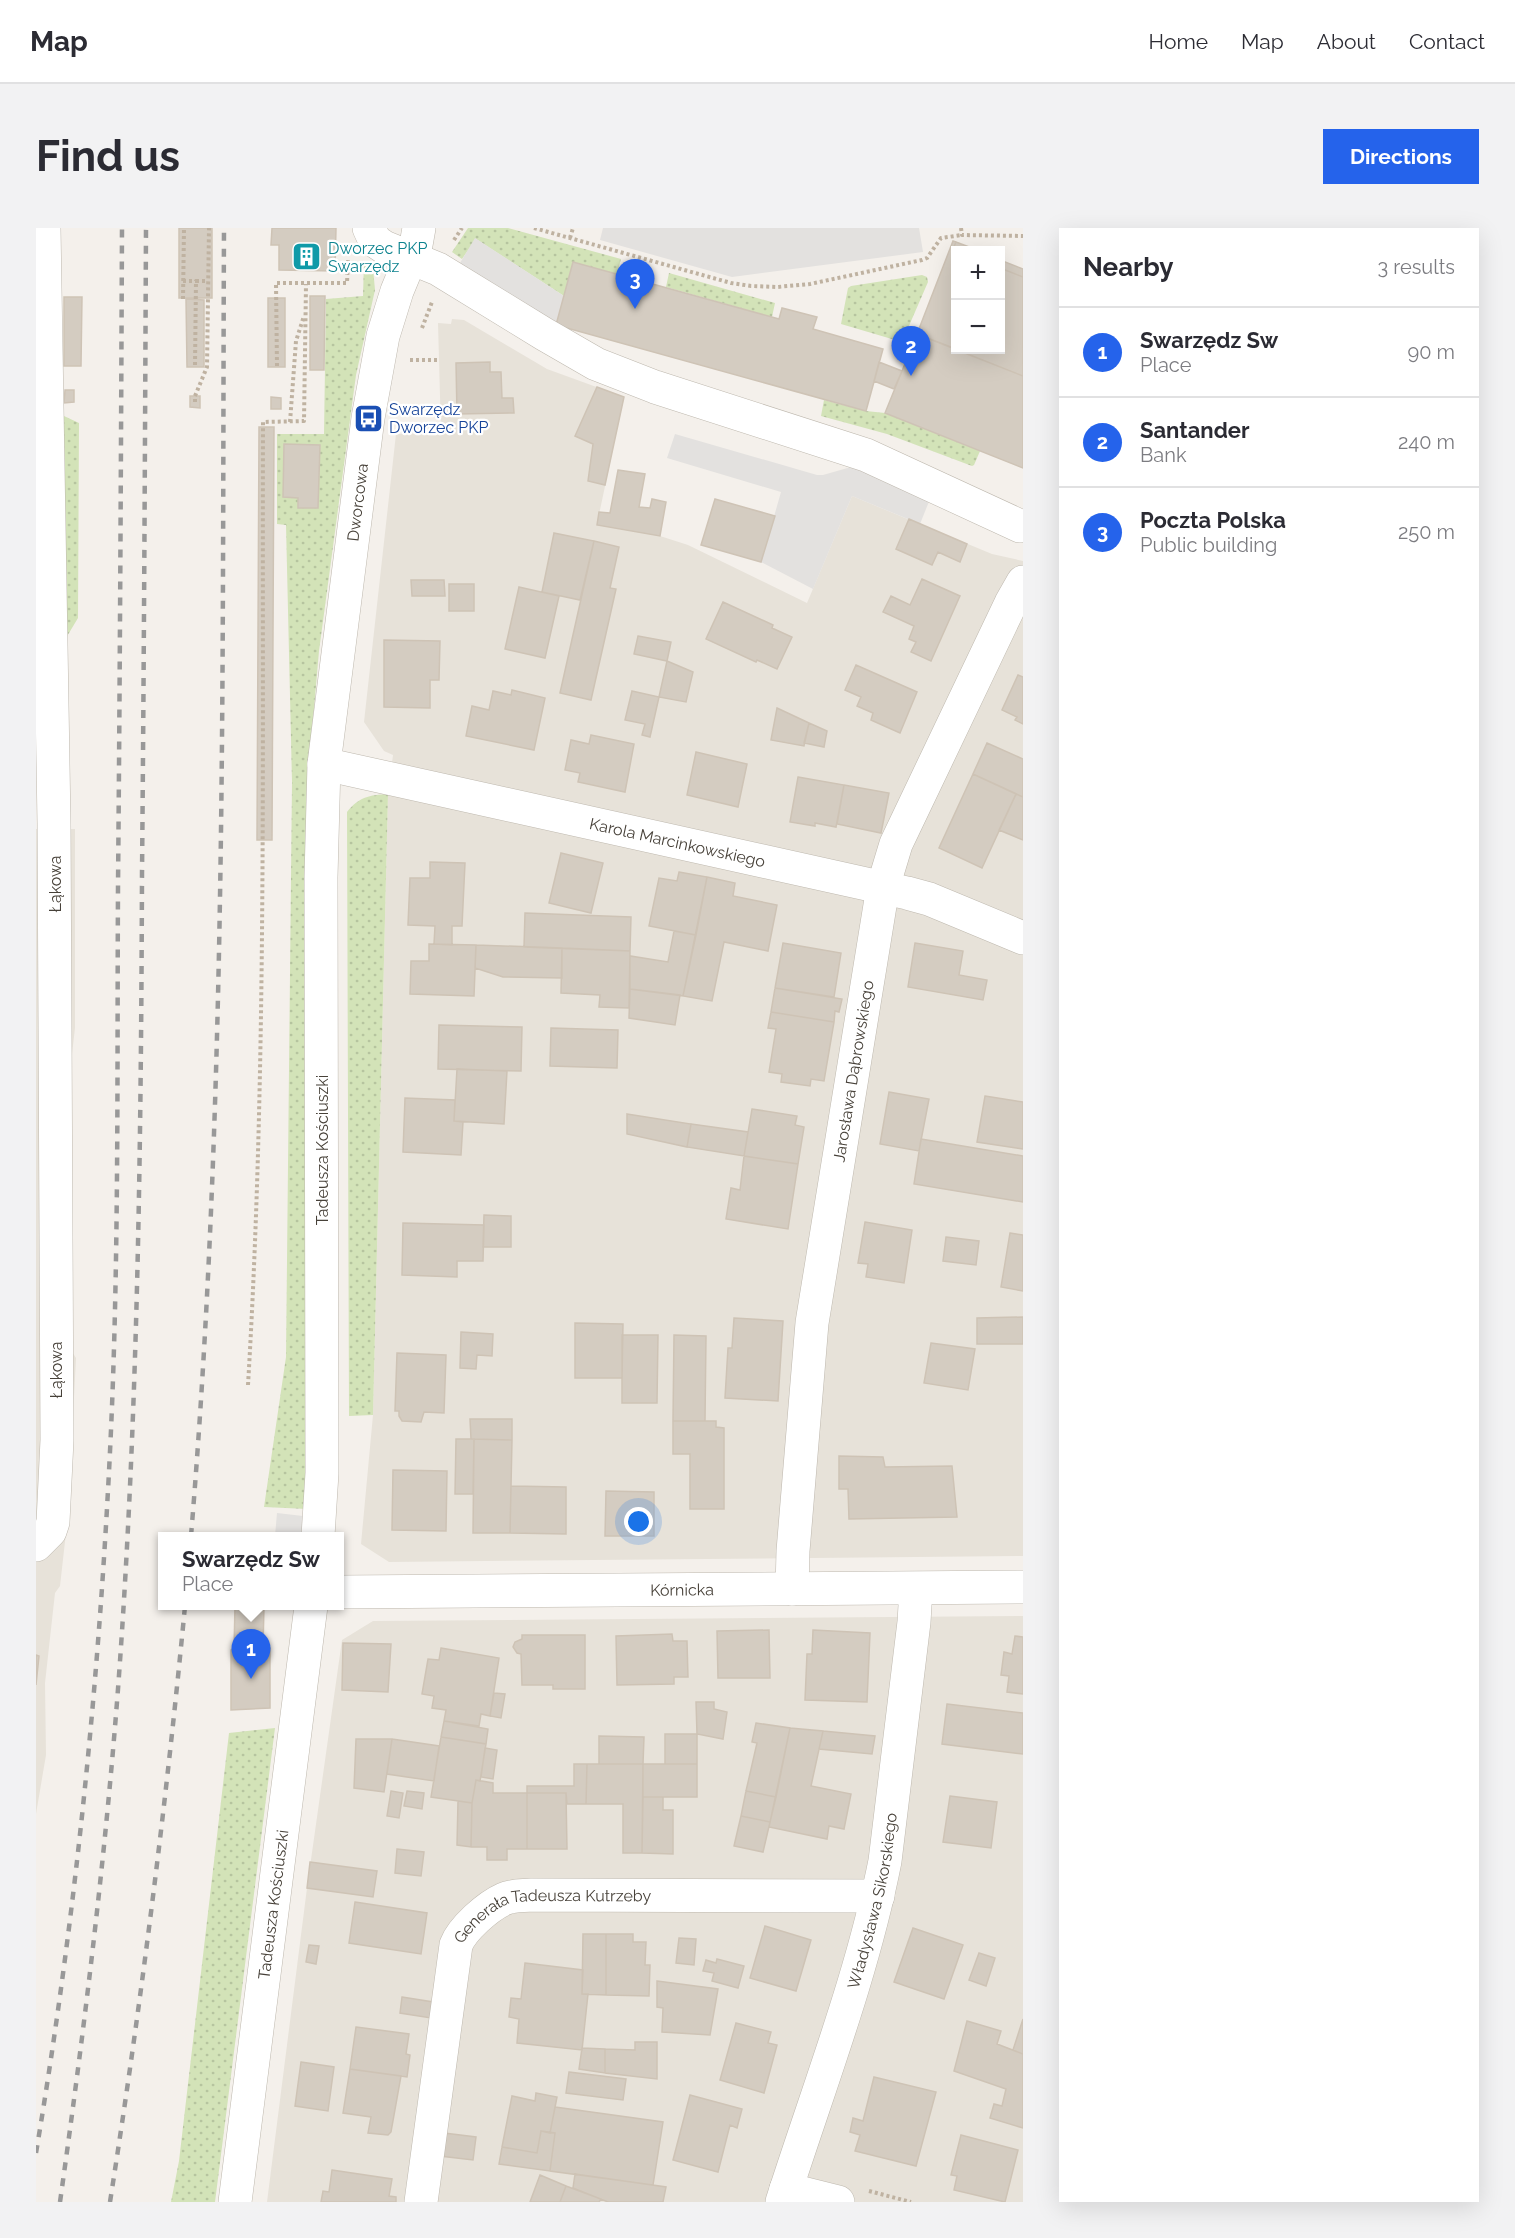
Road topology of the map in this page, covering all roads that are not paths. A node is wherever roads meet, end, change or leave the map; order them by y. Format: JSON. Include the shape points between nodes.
{"nodes":[{"id":1,"x":44,"y":228,"type":"edge"},
{"id":2,"x":358,"y":239,"type":"edge"},
{"id":3,"x":425,"y":246,"type":"edge"},
{"id":4,"x":41,"y":379,"type":"edge"},
{"id":5,"x":1020,"y":526,"type":"dead end"},
{"id":6,"x":43,"y":537,"type":"edge"},
{"id":7,"x":1023,"y":582,"type":"edge"},
{"id":8,"x":324,"y":764,"type":"junction"},
{"id":9,"x":883,"y":888,"type":"junction"},
{"id":10,"x":1023,"y":938,"type":"edge"},
{"id":11,"x":318,"y":1532,"type":"edge"},
{"id":12,"x":41,"y":1541,"type":"edge"},
{"id":13,"x":1023,"y":1587,"type":"edge"},
{"id":14,"x":792,"y":1589,"type":"junction"},
{"id":15,"x":916,"y":1589,"type":"junction"},
{"id":16,"x":344,"y":1592,"type":"edge"},
{"id":17,"x":310,"y":1610,"type":"edge"},
{"id":18,"x":878,"y":1896,"type":"junction"},
{"id":19,"x":784,"y":2195,"type":"edge"},
{"id":20,"x":235,"y":2202,"type":"edge"},
{"id":21,"x":421,"y":2202,"type":"edge"},
{"id":22,"x":838,"y":2202,"type":"edge"}],
"edges":[{"from":1,"to":4,"type":"street","name":"Łąkowa"},
{"from":2,"to":3,"type":"street"},
{"from":3,"to":5,"type":"street","via":[[544,334],[597,364],[655,387],[866,455]]},
{"from":3,"to":8,"type":"street","name":"Dworcowa","via":[[396,291],[383,336],[368,418]]},
{"from":4,"to":6,"type":"street","name":"Łąkowa"},
{"from":6,"to":12,"type":"street","name":"Łąkowa","via":[[54,823],[57,1440],[53,1522]]},
{"from":7,"to":9,"type":"street","name":"Jarosława Dąbrowskiego","via":[[896,844]]},
{"from":8,"to":9,"type":"street","name":"Karola Marcinkowskiego"},
{"from":8,"to":11,"type":"street","name":"Tadeusza Kościuszki","via":[[322,1473]]},
{"from":9,"to":10,"type":"street","name":"Karola Marcinkowskiego","via":[[929,899]]},
{"from":9,"to":14,"type":"street","name":"Jarosława Dąbrowskiego","via":[[812,1323]]},
{"from":13,"to":15,"type":"street","name":"Kórnicka"},
{"from":14,"to":15,"type":"street","name":"Kórnicka"},
{"from":14,"to":16,"type":"street","name":"Kórnicka"},
{"from":15,"to":18,"type":"street","name":"Władysława Sikorskiego"},
{"from":17,"to":20,"type":"street","name":"Tadeusza Kościuszki"},
{"from":18,"to":19,"type":"street","name":"Władysława Sikorskiego","via":[[836,2040]]},
{"from":18,"to":21,"type":"street","name":"Generała Tadeusza Kutrzeby","via":[[523,1896],[496,1904],[468,1927],[456,1945]]},
{"from":19,"to":22,"type":"street"}]}
